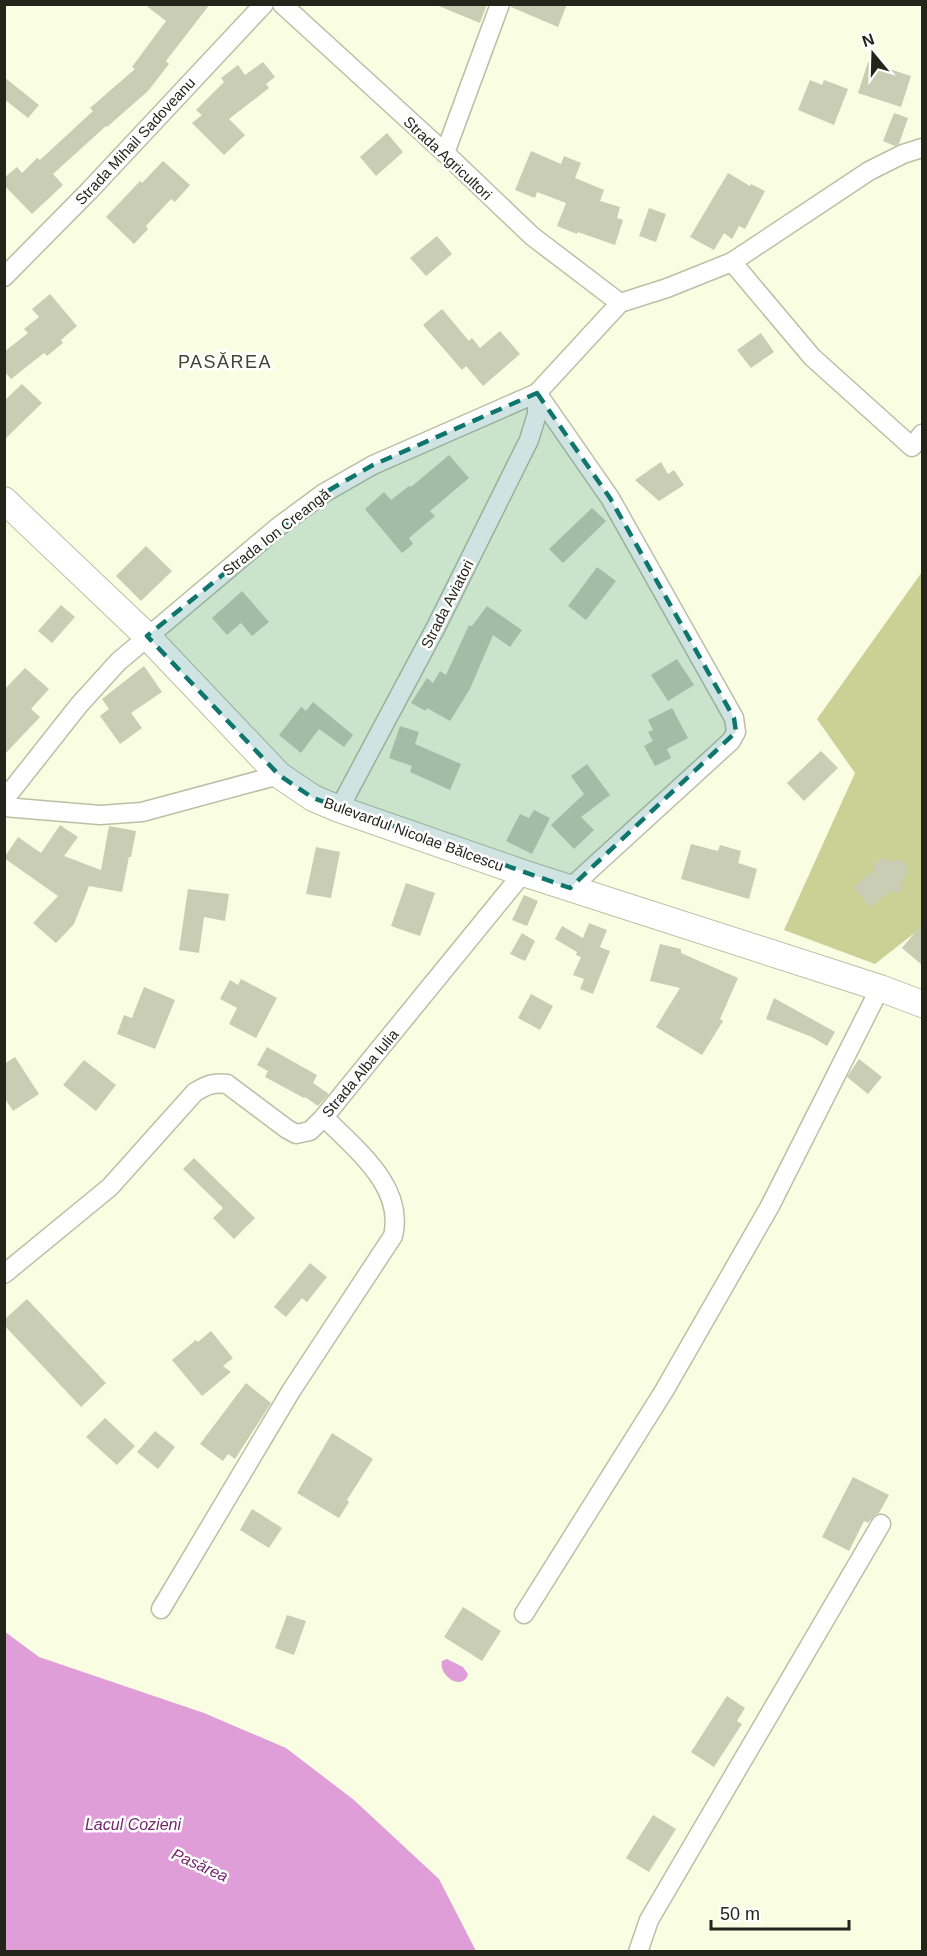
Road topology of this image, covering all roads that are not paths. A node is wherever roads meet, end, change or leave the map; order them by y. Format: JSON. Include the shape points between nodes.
{"nodes":[{"id":1,"x":264,"y":4,"type":"edge"},
{"id":2,"x":282,"y":4,"type":"edge"},
{"id":3,"x":308,"y":4,"type":"edge"},
{"id":4,"x":500,"y":4,"type":"edge"},
{"id":5,"x":301,"y":22,"type":"junction"},
{"id":6,"x":922,"y":148,"type":"edge"},
{"id":7,"x":445,"y":153,"type":"junction"},
{"id":8,"x":732,"y":262,"type":"junction"},
{"id":9,"x":4,"y":277,"type":"edge"},
{"id":10,"x":620,"y":303,"type":"junction"},
{"id":11,"x":537,"y":393,"type":"junction"},
{"id":12,"x":922,"y":434,"type":"edge"},
{"id":13,"x":4,"y":500,"type":"edge"},
{"id":14,"x":147,"y":636,"type":"junction"},
{"id":15,"x":279,"y":775,"type":"junction"},
{"id":16,"x":4,"y":800,"type":"edge"},
{"id":17,"x":4,"y":807,"type":"edge"},
{"id":18,"x":339,"y":809,"type":"junction"},
{"id":19,"x":523,"y":873,"type":"junction"},
{"id":20,"x":570,"y":888,"type":"junction"},
{"id":21,"x":880,"y":988,"type":"junction"},
{"id":22,"x":922,"y":1004,"type":"edge"},
{"id":23,"x":324,"y":1117,"type":"junction"},
{"id":24,"x":4,"y":1274,"type":"edge"},
{"id":25,"x":881,"y":1524,"type":"dead end"},
{"id":26,"x":161,"y":1609,"type":"dead end"},
{"id":27,"x":524,"y":1614,"type":"dead end"},
{"id":28,"x":638,"y":1952,"type":"edge"}],
"edges":[{"from":1,"to":9,"type":"street","name":"Strada Mihail Sadoveanu"},
{"from":2,"to":5,"type":"street","name":"Strada Agricultori"},
{"from":3,"to":5,"type":"street"},
{"from":4,"to":7,"type":"street"},
{"from":5,"to":7,"type":"street","name":"Strada Agricultori"},
{"from":6,"to":8,"type":"street","via":[[869,171]]},
{"from":7,"to":10,"type":"street","name":"Strada Agricultori","via":[[532,236]]},
{"from":8,"to":10,"type":"street"},
{"from":8,"to":12,"type":"street","via":[[812,357],[912,447]]},
{"from":10,"to":11,"type":"street","name":"Strada Ion Creangă"},
{"from":11,"to":14,"type":"street","name":"Strada Ion Creangă","via":[[373,465],[324,493]]},
{"from":11,"to":18,"type":"street","name":"Strada Aviatori","via":[[537,414],[528,440],[496,508]]},
{"from":11,"to":20,"type":"street","via":[[610,498],[734,718],[736,732],[731,741]]},
{"from":13,"to":14,"type":"main road","name":"Bulevardul Nicolae Bălcescu"},
{"from":14,"to":15,"type":"main road","name":"Bulevardul Nicolae Bălcescu"},
{"from":14,"to":16,"type":"street","name":"Strada Ion Creangă","via":[[79,705]]},
{"from":15,"to":17,"type":"street","via":[[142,812],[100,815]]},
{"from":15,"to":18,"type":"main road","name":"Bulevardul Nicolae Bălcescu","via":[[313,798]]},
{"from":18,"to":19,"type":"main road","name":"Bulevardul Nicolae Bălcescu"},
{"from":19,"to":20,"type":"main road","name":"Bulevardul Nicolae Bălcescu"},
{"from":19,"to":23,"type":"street","name":"Strada Alba Iulia"},
{"from":20,"to":21,"type":"main road","name":"Bulevardul Nicolae Bălcescu"},
{"from":21,"to":22,"type":"main road","name":"Bulevardul Nicolae Bălcescu"},
{"from":21,"to":27,"type":"street","via":[[770,1206],[664,1391]]},
{"from":23,"to":24,"type":"street","name":"Strada Alba Iulia","via":[[310,1131],[296,1134],[227,1084],[206,1085],[195,1092],[110,1187]]},
{"from":23,"to":26,"type":"street","via":[[372,1166],[386,1187],[395,1208],[393,1236],[291,1391]]},
{"from":25,"to":28,"type":"street","via":[[649,1920]]}]}
